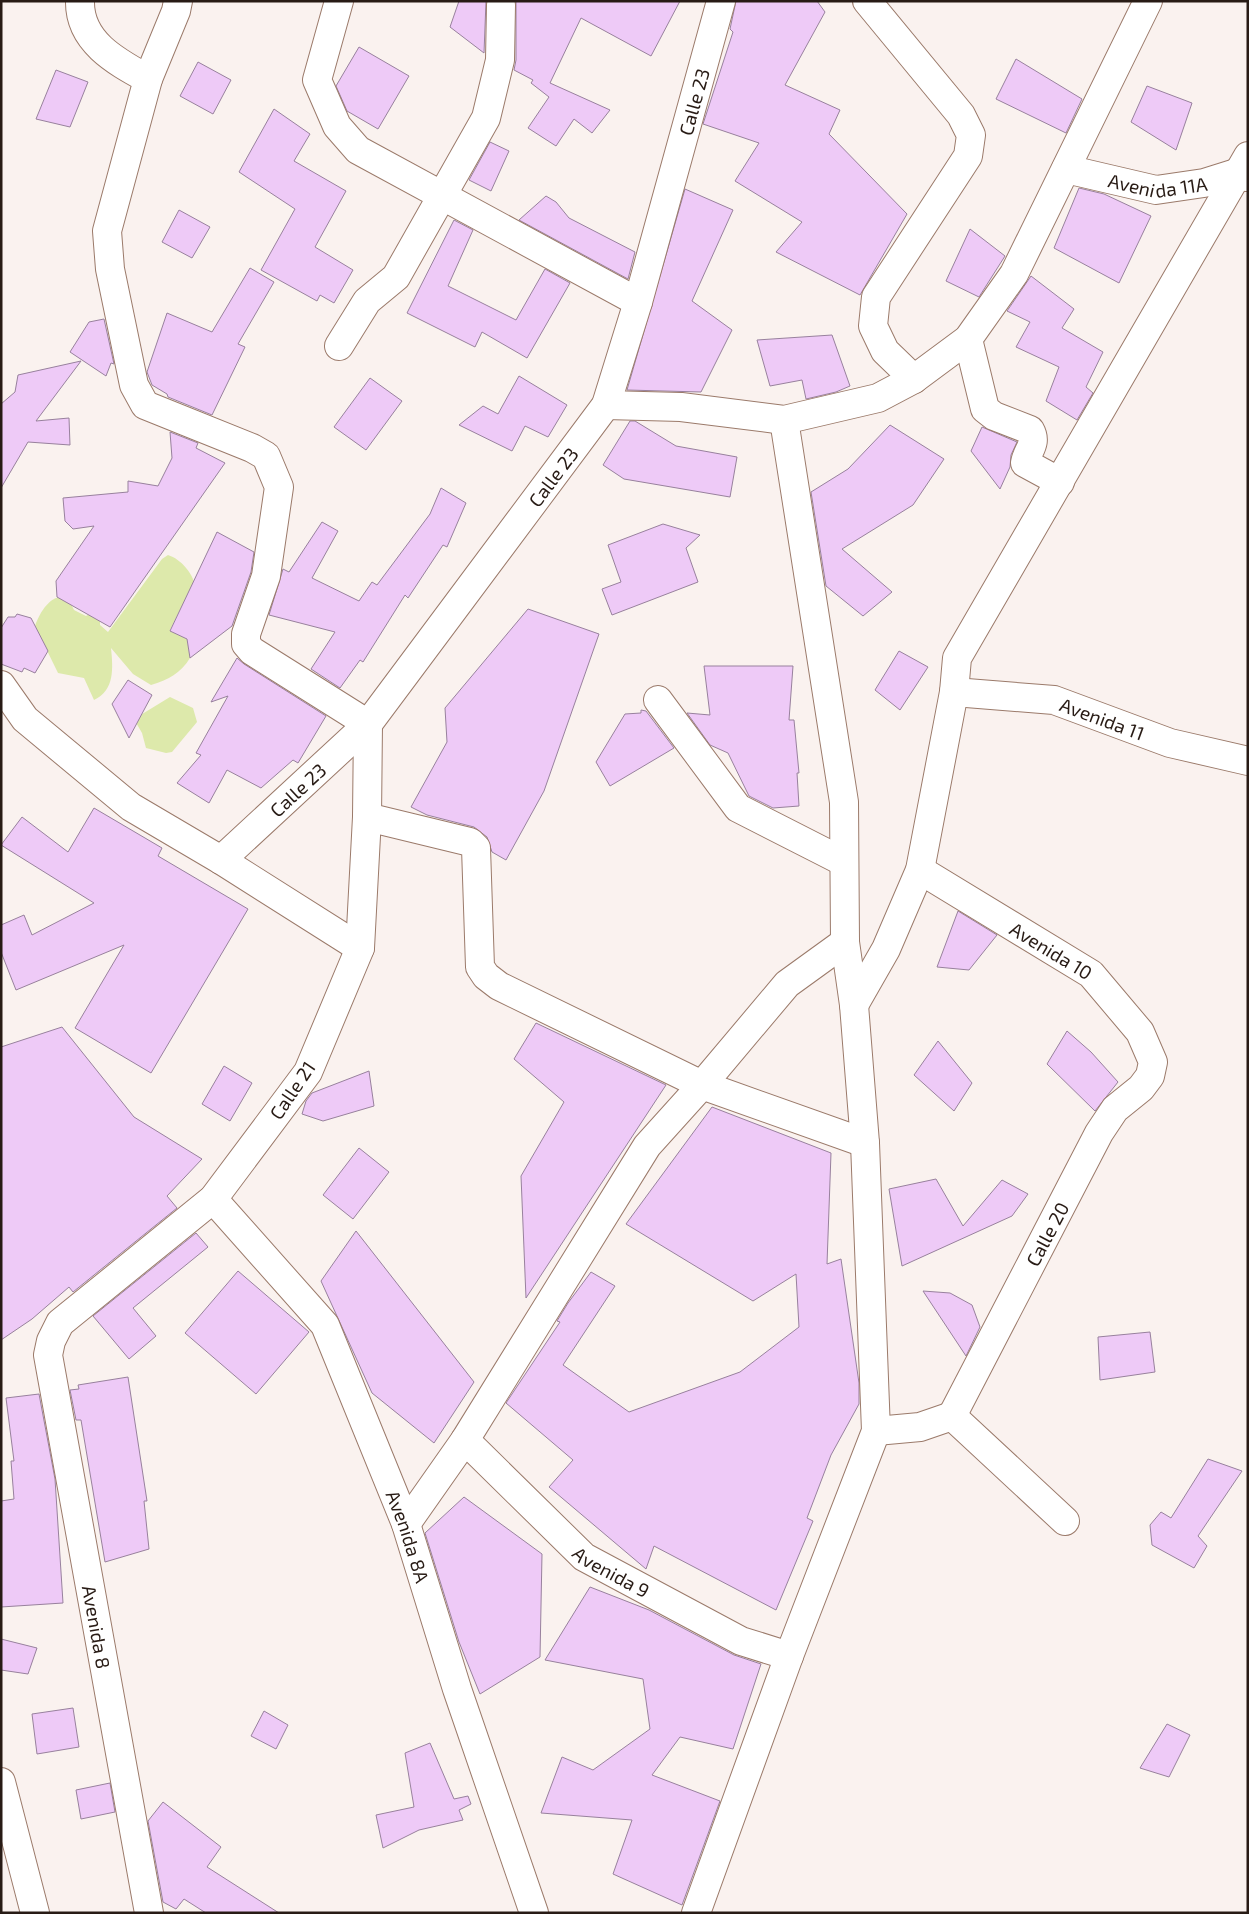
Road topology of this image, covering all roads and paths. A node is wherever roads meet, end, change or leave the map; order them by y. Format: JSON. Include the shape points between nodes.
{"nodes":[{"id":1,"x":80,"y":1,"type":"edge"},
{"id":2,"x":178,"y":1,"type":"edge"},
{"id":3,"x":339,"y":1,"type":"edge"},
{"id":4,"x":721,"y":1,"type":"edge"},
{"id":5,"x":867,"y":1,"type":"edge"},
{"id":6,"x":1148,"y":1,"type":"edge"},
{"id":7,"x":501,"y":5,"type":"dead end"},
{"id":8,"x":148,"y":79,"type":"junction"},
{"id":9,"x":1066,"y":169,"type":"junction"},
{"id":10,"x":1245,"y":169,"type":"edge"},
{"id":11,"x":443,"y":197,"type":"junction"},
{"id":12,"x":638,"y":302,"type":"junction"},
{"id":13,"x":968,"y":339,"type":"junction"},
{"id":14,"x":339,"y":346,"type":"dead end"},
{"id":15,"x":914,"y":380,"type":"junction"},
{"id":16,"x":606,"y":405,"type":"junction"},
{"id":17,"x":784,"y":420,"type":"junction"},
{"id":18,"x":1060,"y":482,"type":"junction"},
{"id":19,"x":1,"y":685,"type":"edge"},
{"id":20,"x":954,"y":692,"type":"junction"},
{"id":21,"x":658,"y":700,"type":"dead end"},
{"id":22,"x":368,"y":724,"type":"junction"},
{"id":23,"x":1248,"y":761,"type":"edge"},
{"id":24,"x":367,"y":817,"type":"junction"},
{"id":25,"x":221,"y":860,"type":"junction"},
{"id":26,"x":844,"y":862,"type":"junction"},
{"id":27,"x":920,"y":870,"type":"junction"},
{"id":28,"x":845,"y":942,"type":"junction"},
{"id":29,"x":360,"y":948,"type":"junction"},
{"id":30,"x":854,"y":1005,"type":"junction"},
{"id":31,"x":1153,"y":1062,"type":"joint"},
{"id":32,"x":702,"y":1085,"type":"junction"},
{"id":33,"x":864,"y":1143,"type":"junction"},
{"id":34,"x":213,"y":1199,"type":"junction"},
{"id":35,"x":51,"y":1341,"type":"joint"},
{"id":36,"x":952,"y":1416,"type":"junction"},
{"id":37,"x":876,"y":1430,"type":"junction"},
{"id":38,"x":465,"y":1440,"type":"junction"},
{"id":39,"x":1065,"y":1521,"type":"dead end"},
{"id":40,"x":406,"y":1524,"type":"junction"},
{"id":41,"x":789,"y":1656,"type":"junction"},
{"id":42,"x":1,"y":1782,"type":"edge"},
{"id":43,"x":35,"y":1913,"type":"edge"},
{"id":44,"x":149,"y":1913,"type":"edge"},
{"id":45,"x":534,"y":1913,"type":"edge"},
{"id":46,"x":696,"y":1913,"type":"edge"}],
"edges":[{"from":1,"to":8,"type":"street","via":[[85,30],[113,60]]},
{"from":2,"to":8,"type":"street"},
{"from":3,"to":11,"type":"street","via":[[317,80],[337,126],[358,150]]},
{"from":4,"to":12,"type":"street","name":"Calle 23"},
{"from":5,"to":15,"type":"street","via":[[962,115],[971,135],[968,156],[876,297],[873,326],[885,351]]},
{"from":6,"to":9,"type":"street"},
{"from":7,"to":11,"type":"street","via":[[500,60],[486,118]]},
{"from":8,"to":22,"type":"street","via":[[107,230],[110,269],[134,385],[145,405],[266,456],[279,487],[266,576],[246,634],[246,644],[252,651]]},
{"from":9,"to":10,"type":"street","name":"Avenida 11A","via":[[1156,190],[1204,182]]},
{"from":9,"to":13,"type":"street","via":[[1014,274]]},
{"from":10,"to":18,"type":"street"},
{"from":11,"to":12,"type":"street"},
{"from":11,"to":14,"type":"street","via":[[396,277],[367,302]]},
{"from":12,"to":16,"type":"street","name":"Calle 23"},
{"from":13,"to":15,"type":"street"},
{"from":13,"to":18,"type":"street","via":[[985,409],[994,416],[1030,430],[1034,443],[1025,463]]},
{"from":15,"to":17,"type":"street","via":[[878,398]]},
{"from":16,"to":17,"type":"street","via":[[681,407]]},
{"from":16,"to":22,"type":"street","name":"Calle 23"},
{"from":17,"to":26,"type":"street","via":[[844,802]]},
{"from":18,"to":20,"type":"street","via":[[957,658]]},
{"from":19,"to":25,"type":"street","via":[[25,719],[131,807]]},
{"from":20,"to":23,"type":"street","name":"Avenida 11","via":[[1054,700],[1170,743]]},
{"from":20,"to":27,"type":"street"},
{"from":21,"to":26,"type":"street","via":[[738,808]]},
{"from":22,"to":24,"type":"street","name":"Calle 21"},
{"from":22,"to":25,"type":"street","name":"Calle 23"},
{"from":24,"to":29,"type":"street","name":"Calle 21"},
{"from":24,"to":32,"type":"street","via":[[470,842],[476,848],[480,967],[486,976],[500,986]]},
{"from":25,"to":29,"type":"street"},
{"from":26,"to":28,"type":"street"},
{"from":27,"to":30,"type":"street","via":[[886,949]]},
{"from":27,"to":31,"type":"street","name":"Avenida 10","via":[[1091,974],[1140,1032]]},
{"from":28,"to":30,"type":"street"},
{"from":28,"to":32,"type":"street","via":[[787,984]]},
{"from":29,"to":34,"type":"street","name":"Calle 21","via":[[308,1072]]},
{"from":30,"to":33,"type":"street"},
{"from":31,"to":36,"type":"street","name":"Calle 20","via":[[1150,1076],[1141,1088],[1115,1109],[1100,1133]]},
{"from":32,"to":33,"type":"street"},
{"from":32,"to":38,"type":"street","via":[[647,1146]]},
{"from":33,"to":37,"type":"street"},
{"from":34,"to":35,"type":"street","name":"Calle 21","via":[[60,1324]]},
{"from":34,"to":40,"type":"street","name":"Avenida 8A","via":[[325,1325]]},
{"from":35,"to":44,"type":"street","name":"Avenida 8","via":[[48,1355]]},
{"from":36,"to":37,"type":"street","via":[[920,1427]]},
{"from":36,"to":39,"type":"street"},
{"from":37,"to":41,"type":"street"},
{"from":38,"to":40,"type":"street"},
{"from":38,"to":41,"type":"street","name":"Avenida 9","via":[[584,1557],[741,1641]]},
{"from":40,"to":45,"type":"street","name":"Avenida 8A","via":[[456,1689]]},
{"from":41,"to":46,"type":"street"},
{"from":42,"to":43,"type":"street"}]}
